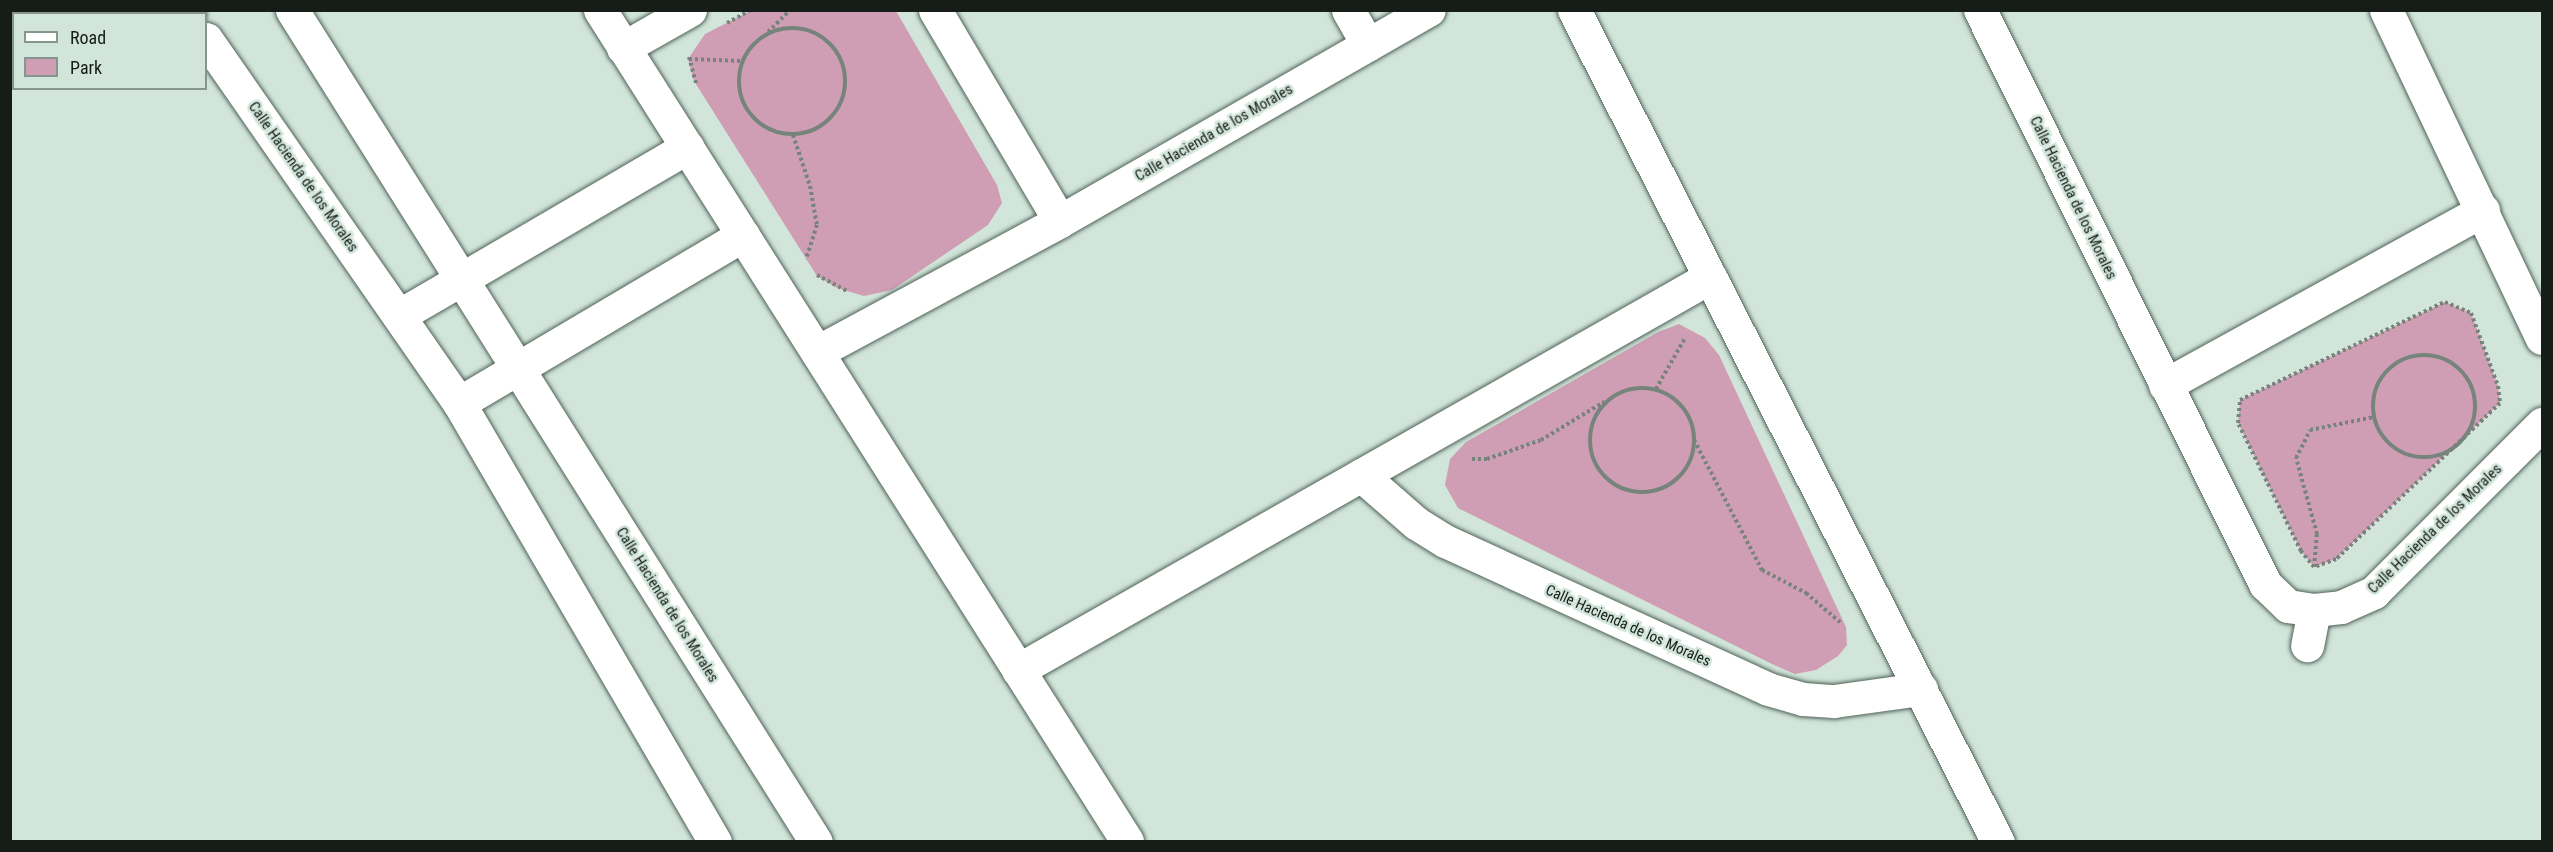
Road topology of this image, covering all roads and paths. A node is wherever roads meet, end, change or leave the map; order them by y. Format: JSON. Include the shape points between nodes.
{"nodes":[{"id":1,"x":292,"y":10,"type":"edge"},
{"id":2,"x":600,"y":10,"type":"edge"},
{"id":3,"x":690,"y":10,"type":"edge"},
{"id":4,"x":750,"y":10,"type":"edge"},
{"id":5,"x":790,"y":10,"type":"edge"},
{"id":6,"x":935,"y":10,"type":"edge"},
{"id":7,"x":1348,"y":10,"type":"edge"},
{"id":8,"x":1429,"y":10,"type":"edge"},
{"id":9,"x":1574,"y":10,"type":"edge"},
{"id":10,"x":1980,"y":10,"type":"edge"},
{"id":11,"x":2386,"y":10,"type":"edge"},
{"id":12,"x":723,"y":25,"type":"dead end"},
{"id":13,"x":765,"y":35,"type":"junction"},
{"id":14,"x":207,"y":40,"type":"edge"},
{"id":15,"x":1368,"y":45,"type":"junction"},
{"id":16,"x":623,"y":48,"type":"junction"},
{"id":17,"x":694,"y":51,"type":"dead end"},
{"id":18,"x":688,"y":58,"type":"junction"},
{"id":19,"x":742,"y":61,"type":"junction"},
{"id":20,"x":701,"y":91,"type":"dead end"},
{"id":21,"x":793,"y":135,"type":"junction"},
{"id":22,"x":687,"y":147,"type":"junction"},
{"id":23,"x":2483,"y":210,"type":"junction"},
{"id":24,"x":1060,"y":221,"type":"junction"},
{"id":25,"x":743,"y":235,"type":"junction"},
{"id":26,"x":800,"y":249,"type":"dead end"},
{"id":27,"x":806,"y":259,"type":"junction"},
{"id":28,"x":1710,"y":277,"type":"junction"},
{"id":29,"x":462,"y":280,"type":"junction"},
{"id":30,"x":855,"y":293,"type":"dead end"},
{"id":31,"x":400,"y":315,"type":"junction"},
{"id":32,"x":1690,"y":330,"type":"dead end"},
{"id":33,"x":2542,"y":338,"type":"edge"},
{"id":34,"x":817,"y":352,"type":"junction"},
{"id":35,"x":517,"y":368,"type":"junction"},
{"id":36,"x":2165,"y":385,"type":"junction"},
{"id":37,"x":1656,"y":389,"type":"junction"},
{"id":38,"x":1607,"y":400,"type":"junction"},
{"id":39,"x":459,"y":403,"type":"junction"},
{"id":40,"x":2374,"y":417,"type":"junction"},
{"id":41,"x":2542,"y":424,"type":"edge"},
{"id":42,"x":1694,"y":440,"type":"junction"},
{"id":43,"x":2453,"y":449,"type":"junction"},
{"id":44,"x":1468,"y":459,"type":"dead end"},
{"id":45,"x":1361,"y":475,"type":"junction"},
{"id":46,"x":2314,"y":567,"type":"junction"},
{"id":47,"x":2314,"y":610,"type":"junction"},
{"id":48,"x":1840,"y":616,"type":"dead end"},
{"id":49,"x":2307,"y":645,"type":"dead end"},
{"id":50,"x":1018,"y":670,"type":"junction"},
{"id":51,"x":1921,"y":689,"type":"junction"},
{"id":52,"x":1127,"y":841,"type":"edge"},
{"id":53,"x":715,"y":842,"type":"edge"},
{"id":54,"x":816,"y":842,"type":"edge"},
{"id":55,"x":1998,"y":842,"type":"edge"}],
"edges":[{"from":1,"to":29,"type":"street","name":"Calle Hacienda de los Morales"},
{"from":2,"to":16,"type":"street"},
{"from":3,"to":16,"type":"street"},
{"from":4,"to":12,"type":"path"},
{"from":5,"to":13,"type":"path"},
{"from":6,"to":24,"type":"street"},
{"from":7,"to":15,"type":"street"},
{"from":8,"to":15,"type":"street","name":"Calle Hacienda de los Morales"},
{"from":9,"to":28,"type":"street"},
{"from":10,"to":36,"type":"street","name":"Calle Hacienda de los Morales"},
{"from":11,"to":23,"type":"street"},
{"from":13,"to":19,"type":"path"},
{"from":13,"to":21,"type":"path","via":[[799,28],[816,34],[840,58],[845,75],[844,93],[826,123]]},
{"from":14,"to":31,"type":"street","name":"Calle Hacienda de los Morales"},
{"from":15,"to":24,"type":"street","name":"Calle Hacienda de los Morales"},
{"from":16,"to":22,"type":"street"},
{"from":17,"to":18,"type":"path"},
{"from":18,"to":19,"type":"path"},
{"from":18,"to":20,"type":"path"},
{"from":19,"to":21,"type":"path","via":[[738,78],[747,112],[760,125]]},
{"from":21,"to":27,"type":"path","via":[[810,186],[817,225]]},
{"from":22,"to":25,"type":"street"},
{"from":22,"to":29,"type":"street"},
{"from":23,"to":33,"type":"street"},
{"from":23,"to":36,"type":"street"},
{"from":24,"to":34,"type":"street","name":"Calle Hacienda de los Morales"},
{"from":25,"to":34,"type":"street"},
{"from":25,"to":35,"type":"street"},
{"from":26,"to":27,"type":"path"},
{"from":27,"to":30,"type":"path","via":[[817,276]]},
{"from":28,"to":45,"type":"street"},
{"from":28,"to":51,"type":"street"},
{"from":29,"to":31,"type":"street"},
{"from":29,"to":35,"type":"street","name":"Calle Hacienda de los Morales"},
{"from":31,"to":39,"type":"street","name":"Calle Hacienda de los Morales"},
{"from":32,"to":37,"type":"path"},
{"from":34,"to":50,"type":"street"},
{"from":35,"to":39,"type":"street"},
{"from":35,"to":54,"type":"street","name":"Calle Hacienda de los Morales"},
{"from":36,"to":47,"type":"street","name":"Calle Hacienda de los Morales","via":[[2265,584],[2288,606]]},
{"from":37,"to":38,"type":"path","via":[[1638,387]]},
{"from":37,"to":42,"type":"path","via":[[1683,408]]},
{"from":38,"to":42,"type":"path","via":[[1596,414],[1589,447],[1595,464],[1619,487],[1653,491],[1670,484],[1691,457]]},
{"from":38,"to":44,"type":"path","via":[[1541,440],[1486,459]]},
{"from":39,"to":53,"type":"street","name":"Calle Hacienda de los Morales"},
{"from":40,"to":43,"type":"path","via":[[2379,433],[2404,454],[2421,458]]},
{"from":40,"to":43,"type":"path","via":[[2373,400],[2387,370],[2401,360],[2426,356],[2451,362],[2464,373],[2476,405],[2469,429]]},
{"from":40,"to":46,"type":"path","via":[[2310,430],[2296,458],[2317,534]]},
{"from":41,"to":47,"type":"street","name":"Calle Hacienda de los Morales","via":[[2374,592],[2341,608]]},
{"from":42,"to":48,"type":"path","via":[[1762,570],[1806,593],[1845,627]]},
{"from":43,"to":46,"type":"path","via":[[2336,559]]},
{"from":43,"to":46,"type":"path","via":[[2500,403],[2498,386],[2471,313],[2445,302],[2240,400],[2238,423],[2301,551]]},
{"from":45,"to":50,"type":"street"},
{"from":45,"to":51,"type":"street","name":"Calle Hacienda de los Morales","via":[[1416,523],[1445,541],[1768,689],[1803,699],[1834,701]]},
{"from":47,"to":49,"type":"street"},
{"from":50,"to":52,"type":"street"},
{"from":51,"to":55,"type":"street"}]}
